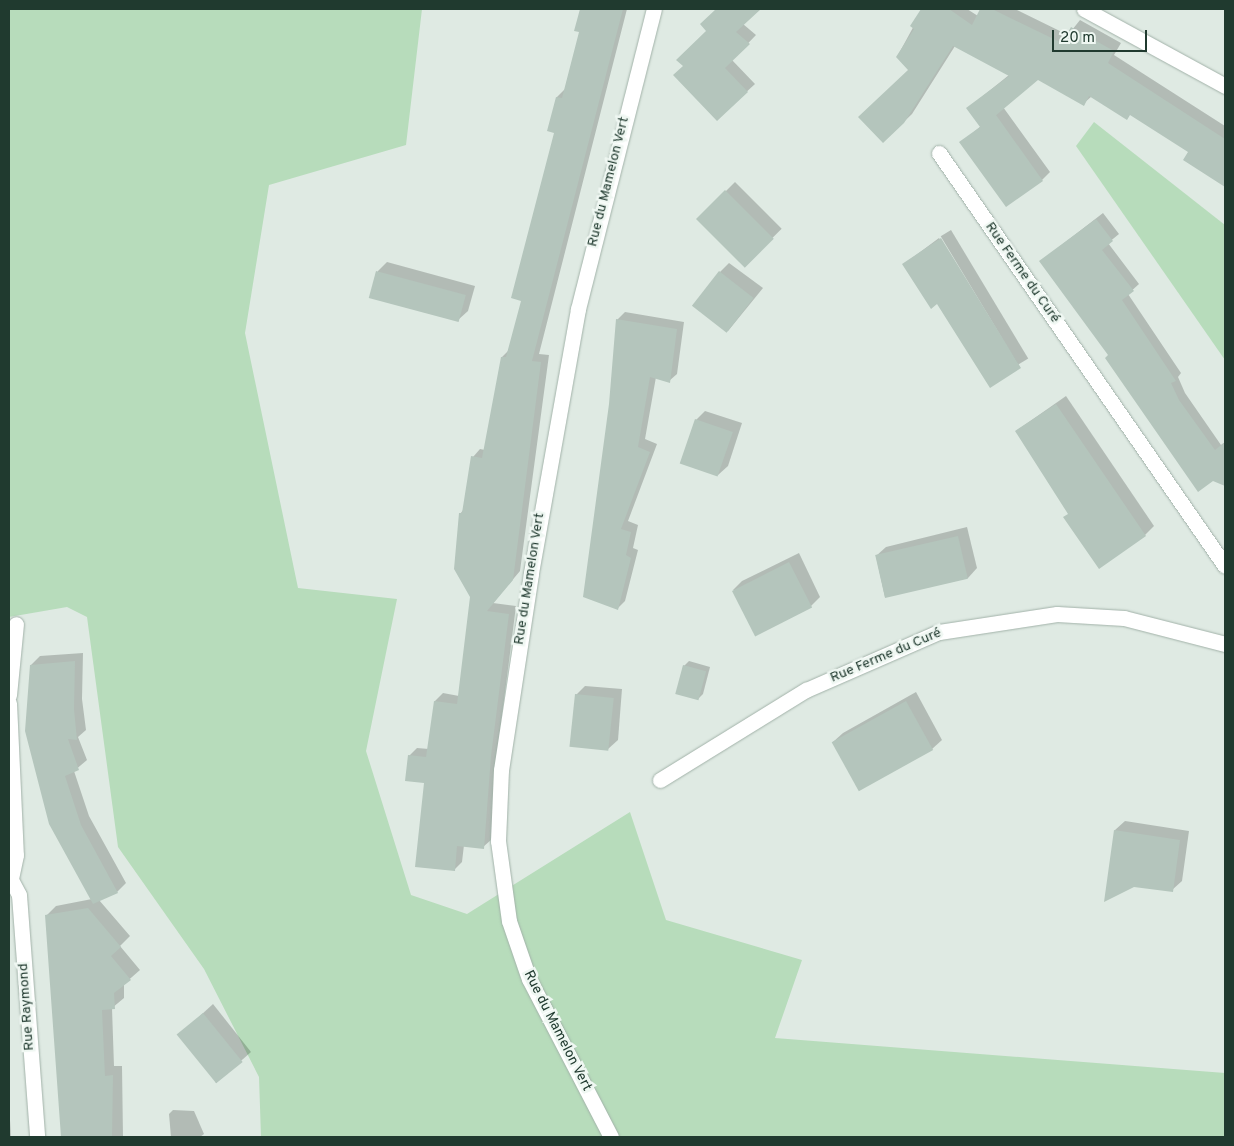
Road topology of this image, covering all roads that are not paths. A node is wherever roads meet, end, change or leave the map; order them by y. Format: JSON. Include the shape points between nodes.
{"nodes":[{"id":1,"x":654,"y":9,"type":"edge"},
{"id":2,"x":1084,"y":9,"type":"edge"},
{"id":3,"x":1225,"y":86,"type":"edge"},
{"id":4,"x":939,"y":153,"type":"dead end"},
{"id":5,"x":1225,"y":566,"type":"edge"},
{"id":6,"x":16,"y":624,"type":"dead end"},
{"id":7,"x":1225,"y":644,"type":"edge"},
{"id":8,"x":9,"y":695,"type":"edge"},
{"id":9,"x":9,"y":703,"type":"edge"},
{"id":10,"x":660,"y":780,"type":"dead end"},
{"id":11,"x":10,"y":878,"type":"edge"},
{"id":12,"x":36,"y":1137,"type":"edge"},
{"id":13,"x":611,"y":1137,"type":"edge"}],
"edges":[{"from":1,"to":13,"type":"street","name":"Rue du Mamelon Vert","via":[[578,309],[531,573],[500,779],[498,841],[509,921],[529,979]]},
{"from":2,"to":3,"type":"street"},
{"from":4,"to":5,"type":"street","name":"Rue Ferme du Curé"},
{"from":6,"to":8,"type":"street"},
{"from":7,"to":10,"type":"street","name":"Rue Ferme du Curé","via":[[1124,618],[1057,614],[939,632],[806,690]]},
{"from":9,"to":11,"type":"street","via":[[16,855]]},
{"from":11,"to":12,"type":"street","name":"Rue Raymond","via":[[19,896]]}]}
